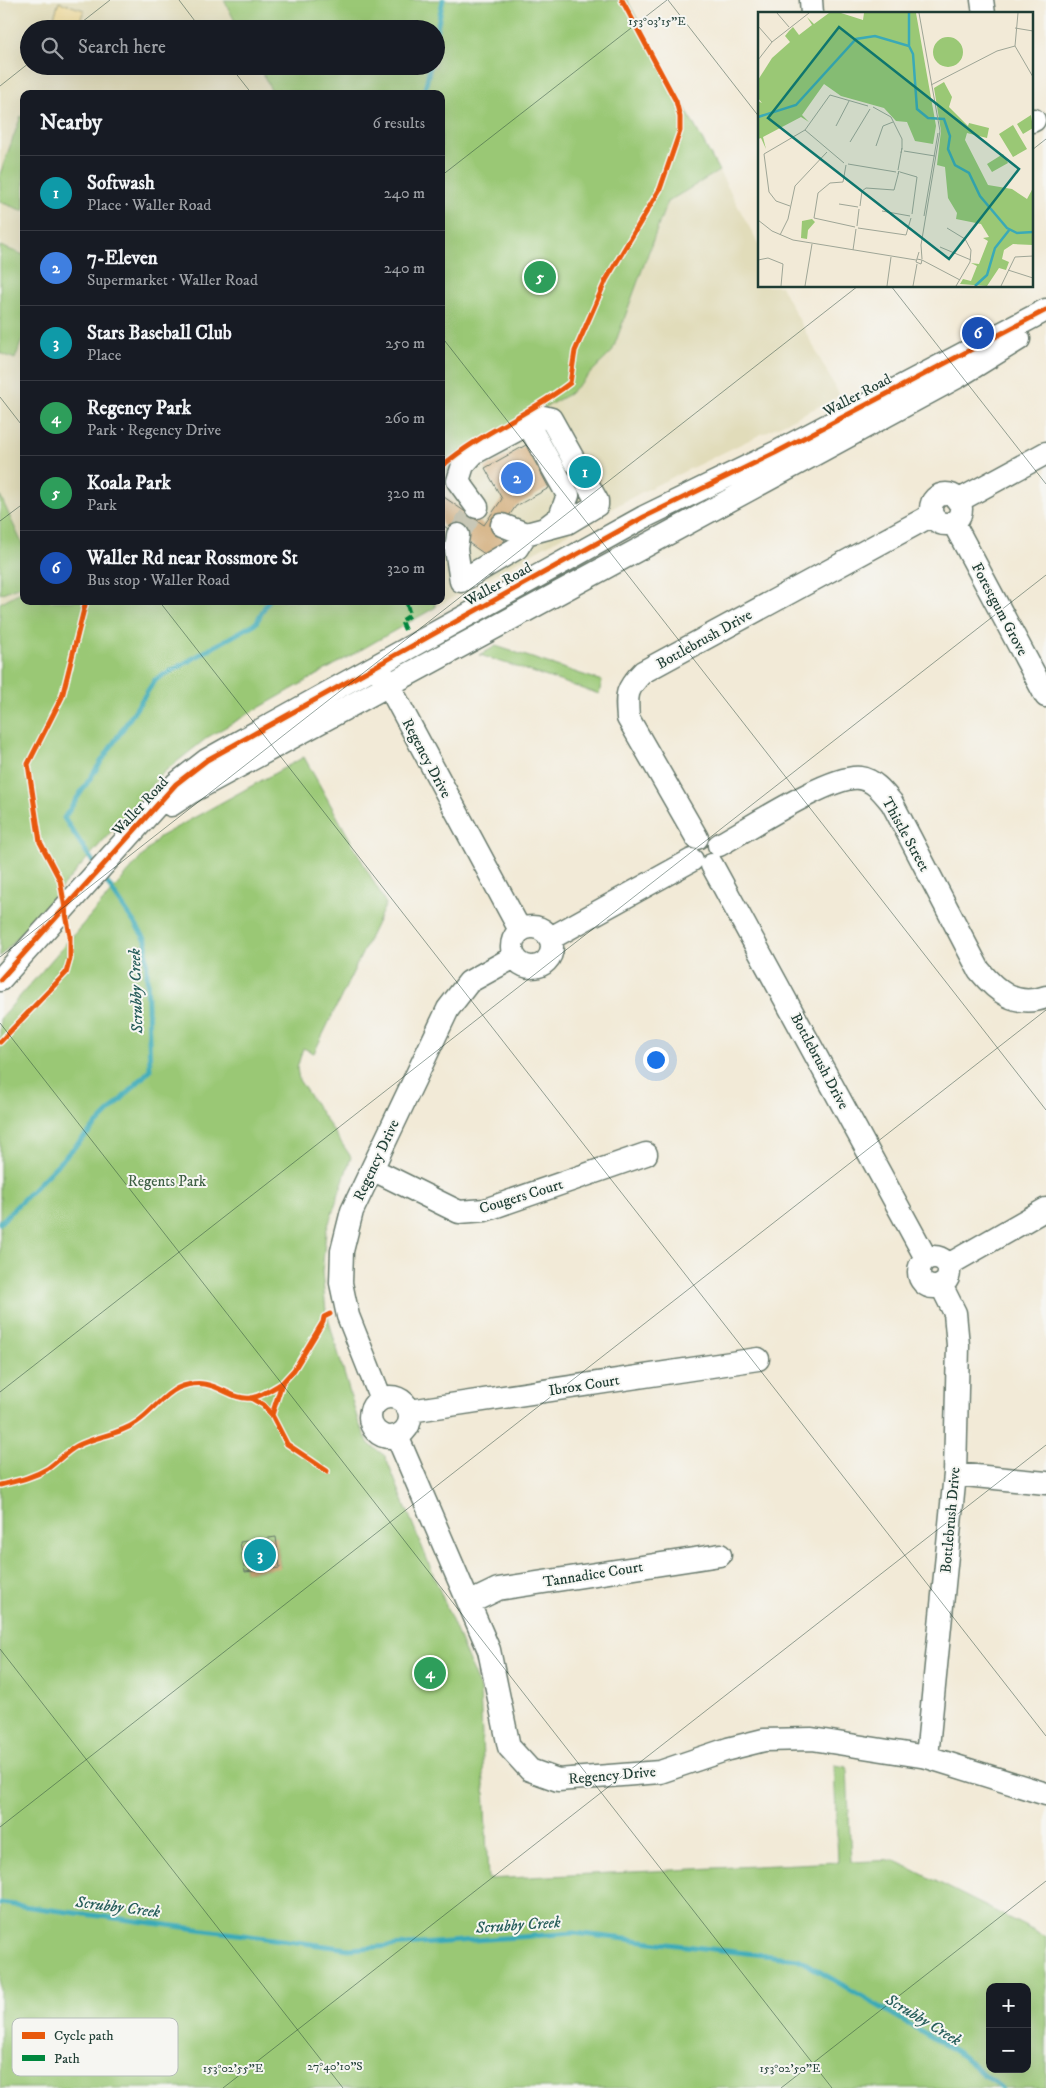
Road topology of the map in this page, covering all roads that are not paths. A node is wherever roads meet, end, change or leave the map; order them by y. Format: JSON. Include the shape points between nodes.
{"nodes":[{"id":1,"x":1046,"y":310,"type":"edge"},
{"id":2,"x":1046,"y":324,"type":"edge"},
{"id":3,"x":528,"y":424,"type":"junction"},
{"id":4,"x":1046,"y":452,"type":"edge"},
{"id":5,"x":576,"y":462,"type":"dead end"},
{"id":6,"x":780,"y":462,"type":"junction"},
{"id":7,"x":588,"y":486,"type":"dead end"},
{"id":8,"x":948,"y":513,"type":"junction"},
{"id":9,"x":547,"y":527,"type":"junction"},
{"id":10,"x":526,"y":534,"type":"junction"},
{"id":11,"x":458,"y":535,"type":"tunnel mouth"},
{"id":12,"x":572,"y":557,"type":"junction"},
{"id":13,"x":584,"y":579,"type":"junction"},
{"id":14,"x":377,"y":665,"type":"junction"},
{"id":15,"x":388,"y":685,"type":"junction"},
{"id":16,"x":1046,"y":696,"type":"edge"},
{"id":17,"x":140,"y":824,"type":"junction"},
{"id":18,"x":708,"y":857,"type":"junction"},
{"id":19,"x":520,"y":930,"type":"junction"},
{"id":20,"x":551,"y":938,"type":"junction"},
{"id":21,"x":514,"y":957,"type":"junction"},
{"id":22,"x":0,"y":980,"type":"edge"},
{"id":23,"x":1046,"y":997,"type":"edge"},
{"id":24,"x":646,"y":1154,"type":"dead end"},
{"id":25,"x":372,"y":1169,"type":"junction"},
{"id":26,"x":1046,"y":1209,"type":"edge"},
{"id":27,"x":945,"y":1275,"type":"junction"},
{"id":28,"x":758,"y":1359,"type":"dead end"},
{"id":29,"x":381,"y":1399,"type":"junction"},
{"id":30,"x":410,"y":1411,"type":"junction"},
{"id":31,"x":397,"y":1436,"type":"junction"},
{"id":32,"x":955,"y":1474,"type":"junction"},
{"id":33,"x":1046,"y":1483,"type":"edge"},
{"id":34,"x":720,"y":1555,"type":"dead end"},
{"id":35,"x":469,"y":1603,"type":"junction"},
{"id":36,"x":926,"y":1757,"type":"junction"},
{"id":37,"x":1046,"y":1794,"type":"edge"}],
"edges":[{"from":1,"to":6,"type":"street","name":"Waller Road"},
{"from":2,"to":6,"type":"street","name":"Waller Road","via":[[960,376]]},
{"from":3,"to":5,"type":"street","via":[[543,416],[551,420]]},
{"from":3,"to":9,"type":"street","via":[[568,495],[560,517]]},
{"from":3,"to":10,"type":"street","via":[[474,453],[463,465],[458,481],[485,516]]},
{"from":4,"to":8,"type":"street","name":"Bottlebrush Drive"},
{"from":6,"to":12,"type":"street","name":"Waller Road","via":[[644,517]]},
{"from":6,"to":13,"type":"street","name":"Waller Road"},
{"from":7,"to":9,"type":"street","via":[[597,501],[594,508],[567,523]]},
{"from":8,"to":16,"type":"street","name":"Forestgum Grove"},
{"from":8,"to":18,"type":"street","name":"Bottlebrush Drive","via":[[643,672],[630,685],[626,697],[628,718],[697,838],[710,837]]},
{"from":9,"to":10,"type":"street"},
{"from":10,"to":11,"type":"street","via":[[517,548],[461,581],[456,549]]},
{"from":12,"to":13,"type":"street"},
{"from":12,"to":14,"type":"street","name":"Waller Road"},
{"from":13,"to":15,"type":"street","name":"Waller Road"},
{"from":14,"to":15,"type":"street","name":"Regency Drive"},
{"from":14,"to":17,"type":"street","name":"Waller Road","via":[[207,760],[176,784]]},
{"from":15,"to":17,"type":"street","name":"Waller Road","via":[[191,792]]},
{"from":15,"to":19,"type":"street","name":"Regency Drive"},
{"from":17,"to":22,"type":"street","name":"Waller Road"},
{"from":18,"to":20,"type":"street","name":"Thistle Street"},
{"from":18,"to":23,"type":"street","name":"Thistle Street","via":[[830,783],[859,778],[876,784],[892,803],[984,976],[995,990],[1017,1000]]},
{"from":18,"to":27,"type":"street","name":"Bottlebrush Drive","via":[[926,1258],[920,1266],[922,1281],[931,1287]]},
{"from":19,"to":20,"type":"street","via":[[537,926]]},
{"from":19,"to":21,"type":"street","via":[[512,943]]},
{"from":20,"to":21,"type":"street","via":[[552,953],[542,965],[527,967]]},
{"from":21,"to":25,"type":"street","name":"Regency Drive","via":[[469,982],[448,1009]]},
{"from":24,"to":25,"type":"street","name":"Cougers Court","via":[[484,1210],[459,1212]]},
{"from":25,"to":29,"type":"street","name":"Regency Drive","via":[[352,1211],[342,1251],[341,1282],[348,1316]]},
{"from":26,"to":27,"type":"street"},
{"from":27,"to":32,"type":"street","name":"Bottlebrush Drive","via":[[955,1313],[958,1345]]},
{"from":28,"to":30,"type":"street","name":"Ibrox Court"},
{"from":29,"to":30,"type":"street","via":[[398,1398]]},
{"from":29,"to":31,"type":"street","via":[[372,1408],[370,1421],[383,1436]]},
{"from":30,"to":31,"type":"street","via":[[407,1429]]},
{"from":31,"to":35,"type":"street","name":"Regency Drive"},
{"from":32,"to":33,"type":"street"},
{"from":32,"to":36,"type":"street","name":"Bottlebrush Drive"},
{"from":34,"to":35,"type":"street","name":"Tannadice Court","via":[[498,1589]]},
{"from":35,"to":36,"type":"street","name":"Regency Drive","via":[[488,1650],[509,1747],[530,1770],[558,1780],[660,1772],[764,1740],[812,1740]]},
{"from":36,"to":37,"type":"street","name":"Regency Drive"}]}
